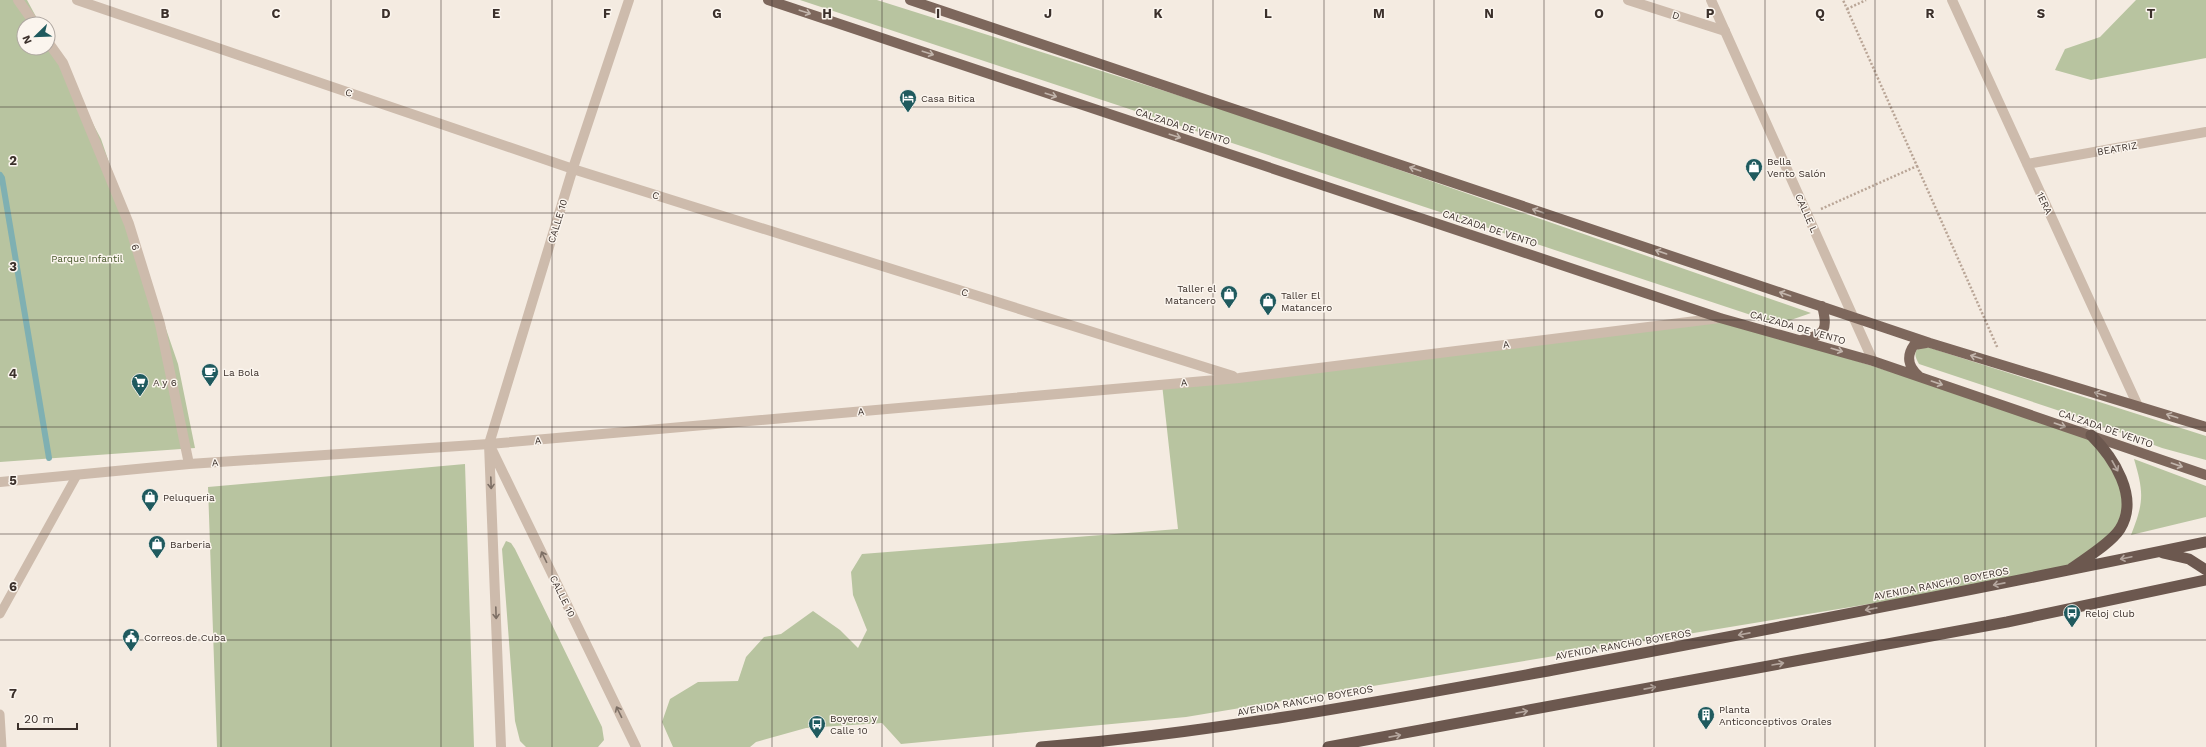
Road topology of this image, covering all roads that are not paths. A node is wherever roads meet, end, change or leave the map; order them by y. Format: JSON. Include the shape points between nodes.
{"nodes":[{"id":1,"x":18,"y":0,"type":"edge"},
{"id":2,"x":78,"y":0,"type":"edge"},
{"id":3,"x":629,"y":0,"type":"edge"},
{"id":4,"x":768,"y":0,"type":"edge"},
{"id":5,"x":910,"y":0,"type":"edge"},
{"id":6,"x":1628,"y":0,"type":"edge"},
{"id":7,"x":1711,"y":0,"type":"edge"},
{"id":8,"x":1952,"y":0,"type":"edge"},
{"id":9,"x":29,"y":16,"type":"edge"},
{"id":10,"x":1725,"y":31,"type":"junction"},
{"id":11,"x":56,"y":54,"type":"edge"},
{"id":12,"x":2206,"y":132,"type":"edge"},
{"id":13,"x":2027,"y":164,"type":"junction"},
{"id":14,"x":573,"y":168,"type":"junction"},
{"id":15,"x":1822,"y":306,"type":"junction"},
{"id":16,"x":1853,"y":317,"type":"junction"},
{"id":17,"x":1720,"y":318,"type":"junction"},
{"id":18,"x":1801,"y":340,"type":"junction"},
{"id":19,"x":1930,"y":343,"type":"junction"},
{"id":20,"x":1873,"y":361,"type":"junction"},
{"id":21,"x":1921,"y":377,"type":"junction"},
{"id":22,"x":1239,"y":378,"type":"junction"},
{"id":23,"x":2138,"y":406,"type":"junction"},
{"id":24,"x":2206,"y":427,"type":"edge"},
{"id":25,"x":2091,"y":435,"type":"junction"},
{"id":26,"x":489,"y":444,"type":"junction"},
{"id":27,"x":188,"y":464,"type":"junction"},
{"id":28,"x":77,"y":475,"type":"junction"},
{"id":29,"x":2206,"y":475,"type":"edge"},
{"id":30,"x":0,"y":482,"type":"edge"},
{"id":31,"x":2206,"y":542,"type":"edge"},
{"id":32,"x":2153,"y":552,"type":"junction"},
{"id":33,"x":2206,"y":570,"type":"edge"},
{"id":34,"x":2068,"y":571,"type":"junction"},
{"id":35,"x":2206,"y":580,"type":"edge"},
{"id":36,"x":0,"y":614,"type":"edge"},
{"id":37,"x":0,"y":714,"type":"edge"},
{"id":38,"x":2,"y":747,"type":"edge"},
{"id":39,"x":501,"y":747,"type":"edge"},
{"id":40,"x":636,"y":747,"type":"edge"},
{"id":41,"x":1041,"y":747,"type":"edge"},
{"id":42,"x":1328,"y":747,"type":"edge"}],
"edges":[{"from":1,"to":9,"type":"street"},
{"from":2,"to":14,"type":"street","name":"C"},
{"from":3,"to":14,"type":"street","name":"CALLE 10"},
{"from":4,"to":17,"type":"main road","name":"CALZADA DE VENTO","one_way":true},
{"from":15,"to":5,"type":"main road","one_way":true},
{"from":6,"to":10,"type":"street","name":"D"},
{"from":7,"to":10,"type":"street","name":"CALLE L"},
{"from":8,"to":13,"type":"street","name":"1ERA"},
{"from":10,"to":16,"type":"street","name":"CALLE L"},
{"from":11,"to":27,"type":"street","name":"6","via":[[63,64],[129,224],[160,324]]},
{"from":12,"to":13,"type":"street","name":"BEATRIZ"},
{"from":13,"to":23,"type":"street","name":"1ERA"},
{"from":14,"to":22,"type":"street","name":"C"},
{"from":14,"to":26,"type":"street","name":"CALLE 10"},
{"from":15,"to":16,"type":"main road"},
{"from":15,"to":18,"type":"main road","via":[[1826,319],[1825,328],[1820,335]]},
{"from":16,"to":19,"type":"main road"},
{"from":16,"to":20,"type":"street","name":"CALLE L"},
{"from":17,"to":18,"type":"main road","name":"CALZADA DE VENTO"},
{"from":17,"to":22,"type":"street","name":"A"},
{"from":18,"to":20,"type":"main road","name":"CALZADA DE VENTO","one_way":true},
{"from":19,"to":21,"type":"main road","via":[[1917,343],[1910,352],[1910,366]]},
{"from":23,"to":19,"type":"main road","one_way":true},
{"from":20,"to":21,"type":"main road","name":"CALZADA DE VENTO"},
{"from":21,"to":25,"type":"main road","name":"CALZADA DE VENTO","one_way":true},
{"from":22,"to":26,"type":"street","name":"A"},
{"from":24,"to":23,"type":"main road","one_way":true},
{"from":25,"to":29,"type":"main road","name":"CALZADA DE VENTO","one_way":true},
{"from":25,"to":34,"type":"highway","one_way":true,"via":[[2103,447],[2117,469],[2126,492],[2125,512],[2120,528],[2113,536]]},
{"from":26,"to":27,"type":"street","name":"A"},
{"from":26,"to":39,"type":"street","name":"CALLE 10","one_way":true},
{"from":40,"to":26,"type":"street","name":"CALLE 10","one_way":true},
{"from":27,"to":28,"type":"street","name":"A"},
{"from":28,"to":30,"type":"street","name":"A"},
{"from":28,"to":36,"type":"lane"},
{"from":31,"to":32,"type":"highway","name":"AVENIDA RANCHO BOYEROS"},
{"from":32,"to":33,"type":"highway","via":[[2189,559]]},
{"from":32,"to":34,"type":"highway","name":"AVENIDA RANCHO BOYEROS","one_way":true},
{"from":34,"to":41,"type":"highway","name":"AVENIDA RANCHO BOYEROS","one_way":true,"via":[[1475,684],[1204,729]]},
{"from":42,"to":35,"type":"highway","one_way":true,"via":[[2007,622]]},
{"from":37,"to":38,"type":"lane"}]}
